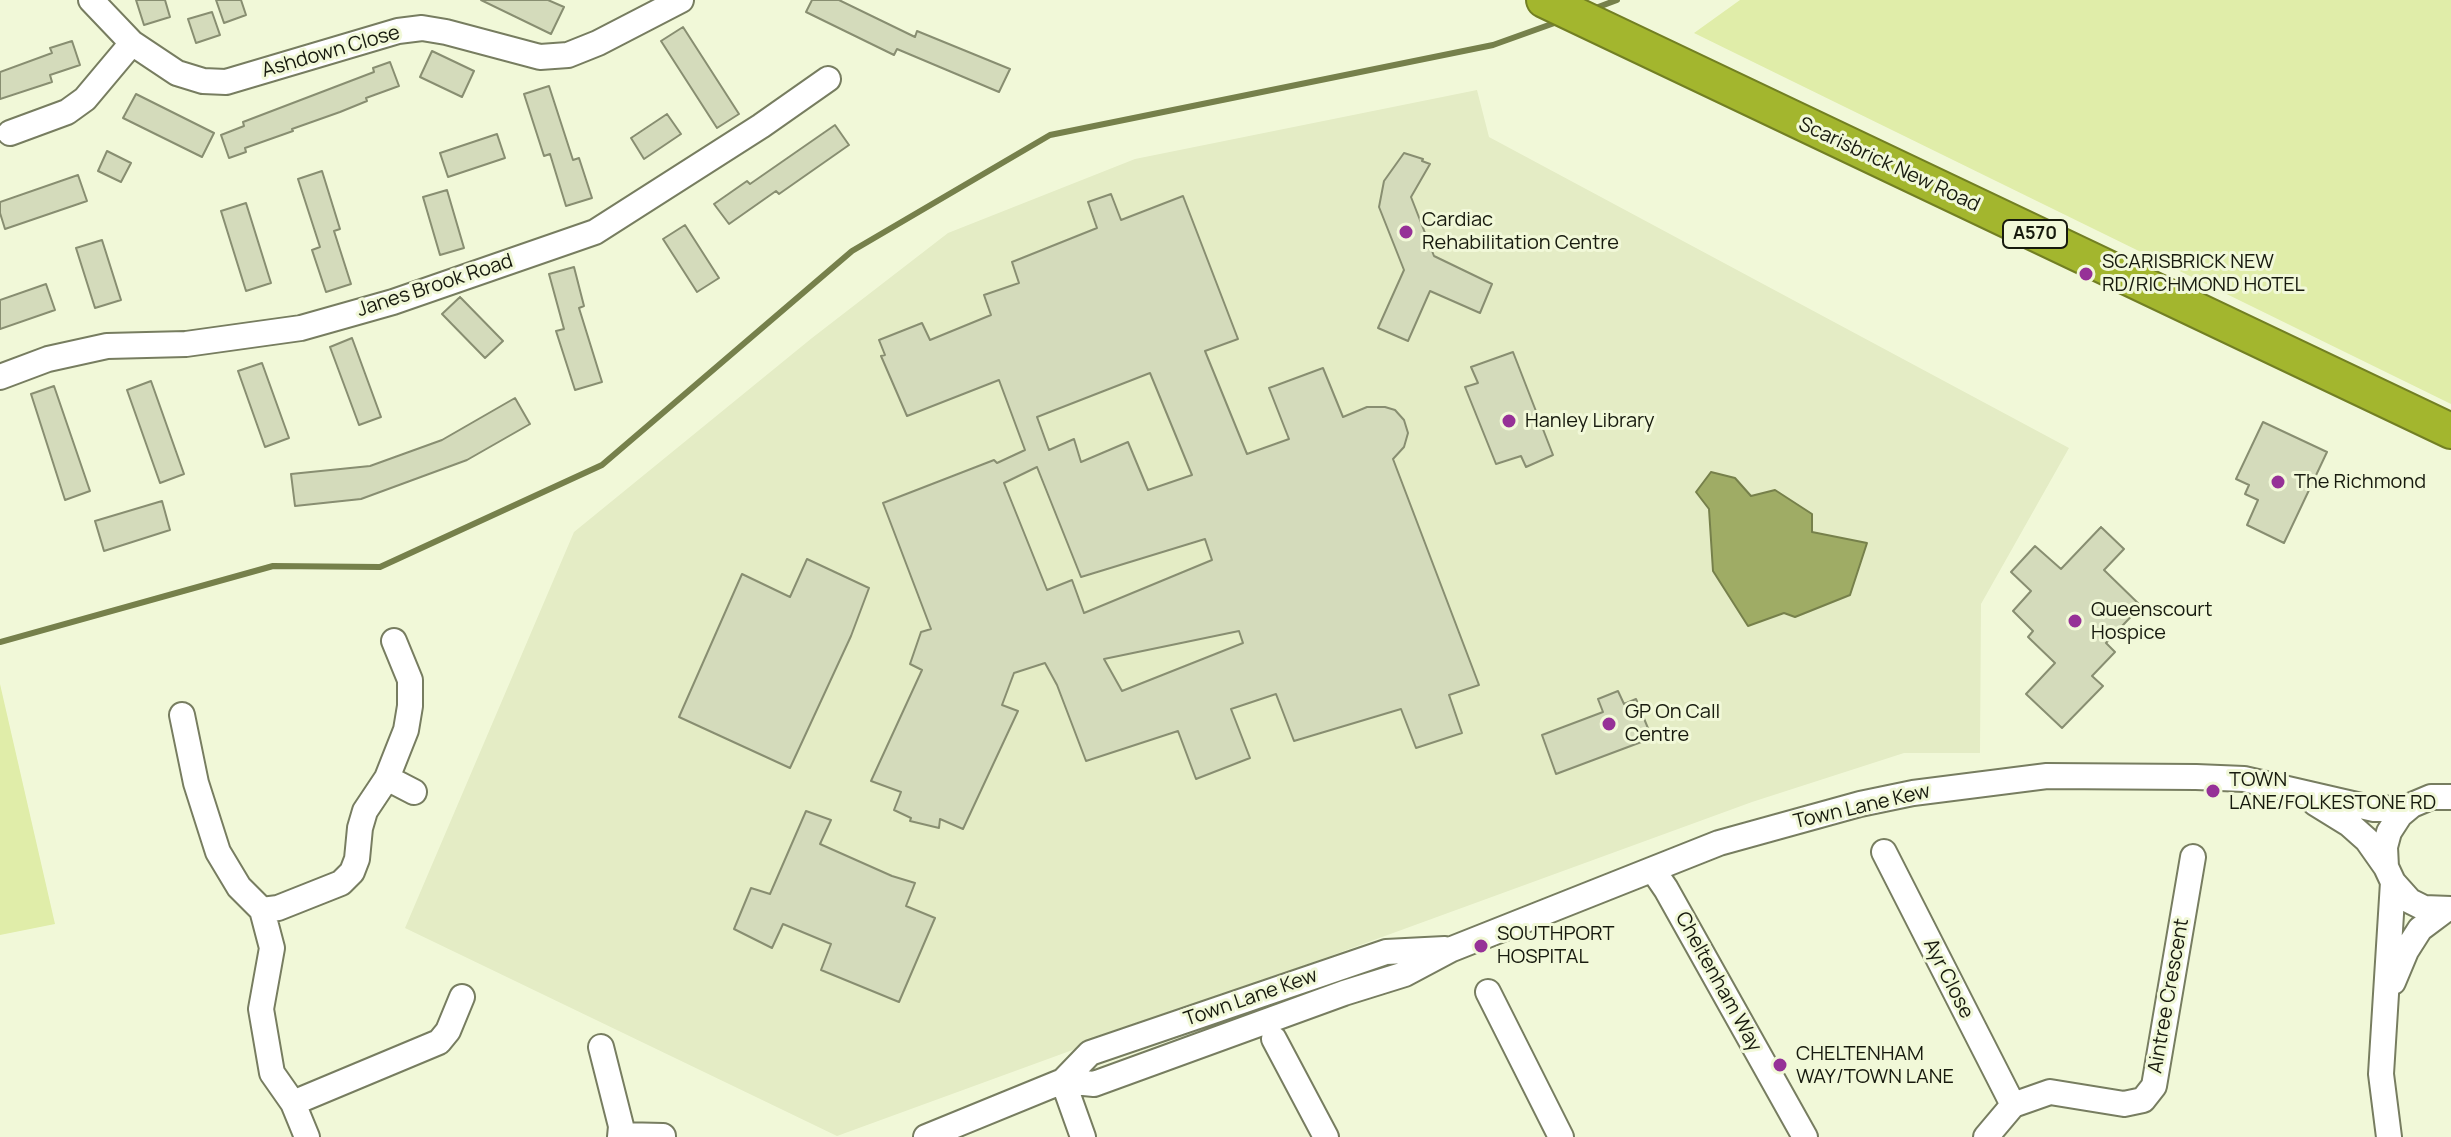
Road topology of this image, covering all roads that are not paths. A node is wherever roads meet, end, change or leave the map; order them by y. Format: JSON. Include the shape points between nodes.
{"nodes":[{"id":1,"x":91,"y":0,"type":"edge"},
{"id":2,"x":681,"y":0,"type":"edge"},
{"id":3,"x":1544,"y":0,"type":"edge"},
{"id":4,"x":132,"y":43,"type":"junction"},
{"id":5,"x":828,"y":79,"type":"dead end"},
{"id":6,"x":10,"y":133,"type":"dead end"},
{"id":7,"x":0,"y":377,"type":"edge"},
{"id":8,"x":2451,"y":431,"type":"edge"},
{"id":9,"x":394,"y":641,"type":"dead end"},
{"id":10,"x":182,"y":715,"type":"dead end"},
{"id":11,"x":387,"y":778,"type":"junction"},
{"id":12,"x":2293,"y":789,"type":"junction"},
{"id":13,"x":414,"y":792,"type":"dead end"},
{"id":14,"x":2451,"y":797,"type":"edge"},
{"id":15,"x":2408,"y":808,"type":"junction"},
{"id":16,"x":1884,"y":852,"type":"dead end"},
{"id":17,"x":2193,"y":857,"type":"dead end"},
{"id":18,"x":1653,"y":870,"type":"junction"},
{"id":19,"x":2390,"y":874,"type":"junction"},
{"id":20,"x":262,"y":910,"type":"junction"},
{"id":21,"x":2447,"y":910,"type":"edge"},
{"id":22,"x":1488,"y":992,"type":"dead end"},
{"id":23,"x":462,"y":997,"type":"dead end"},
{"id":24,"x":2386,"y":1001,"type":"junction"},
{"id":25,"x":1274,"y":1039,"type":"dead end"},
{"id":26,"x":601,"y":1047,"type":"dead end"},
{"id":27,"x":1063,"y":1081,"type":"junction"},
{"id":28,"x":293,"y":1103,"type":"junction"},
{"id":29,"x":2013,"y":1105,"type":"junction"},
{"id":30,"x":620,"y":1136,"type":"edge"},
{"id":31,"x":663,"y":1136,"type":"edge"},
{"id":32,"x":307,"y":1137,"type":"edge"},
{"id":33,"x":926,"y":1137,"type":"edge"},
{"id":34,"x":1083,"y":1137,"type":"edge"},
{"id":35,"x":1326,"y":1137,"type":"edge"},
{"id":36,"x":1561,"y":1137,"type":"edge"},
{"id":37,"x":1805,"y":1137,"type":"edge"},
{"id":38,"x":1986,"y":1137,"type":"edge"},
{"id":39,"x":2389,"y":1137,"type":"edge"}],
"edges":[{"from":1,"to":4,"type":"street","name":"Ashdown Close"},
{"from":2,"to":4,"type":"street","name":"Ashdown Close","via":[[568,55],[540,57],[422,28],[226,82],[177,73]]},
{"from":3,"to":8,"type":"highway","name":"Scarisbrick New Road","number":"A570"},
{"from":4,"to":6,"type":"street","via":[[85,99],[67,112]]},
{"from":5,"to":7,"type":"street","name":"Janes Brook Road","via":[[595,232],[301,328],[186,344],[107,346]]},
{"from":9,"to":11,"type":"street","via":[[410,680],[410,706],[399,755]]},
{"from":10,"to":20,"type":"street","via":[[218,852],[239,887]]},
{"from":11,"to":13,"type":"street"},
{"from":11,"to":20,"type":"street","via":[[365,811],[352,872],[341,883]]},
{"from":12,"to":15,"type":"street","name":"Town Lane Kew","via":[[2374,809]]},
{"from":12,"to":18,"type":"street","name":"Town Lane Kew","via":[[2244,779],[2032,778],[1913,793],[1719,843]]},
{"from":12,"to":19,"type":"street","name":"Town Lane Kew","via":[[2349,824]]},
{"from":14,"to":15,"type":"street","name":"Town Lane Kew","via":[[2431,797]]},
{"from":15,"to":19,"type":"street","via":[[2389,832],[2385,847]]},
{"from":16,"to":29,"type":"street","name":"Ayr Close"},
{"from":17,"to":29,"type":"street","name":"Aintree Crescent","via":[[2154,1086],[2143,1100],[2124,1104],[2050,1092]]},
{"from":18,"to":27,"type":"street","name":"Town Lane Kew","via":[[1452,949],[1386,952],[1090,1053]]},
{"from":18,"to":37,"type":"street","name":"Cheltenham Way"},
{"from":19,"to":21,"type":"street","name":"Town Lane Kew","via":[[2410,901]]},
{"from":19,"to":24,"type":"street"},
{"from":20,"to":28,"type":"street","via":[[272,948],[261,1009],[272,1073]]},
{"from":21,"to":24,"type":"street","via":[[2420,929]]},
{"from":22,"to":36,"type":"street"},
{"from":23,"to":28,"type":"street","via":[[439,1042]]},
{"from":24,"to":39,"type":"street","via":[[2381,1074]]},
{"from":25,"to":35,"type":"street"},
{"from":26,"to":30,"type":"street"},
{"from":27,"to":33,"type":"street","name":"Town Lane Kew"},
{"from":27,"to":34,"type":"street"},
{"from":28,"to":32,"type":"street"},
{"from":29,"to":38,"type":"street"},
{"from":30,"to":31,"type":"street"}]}
